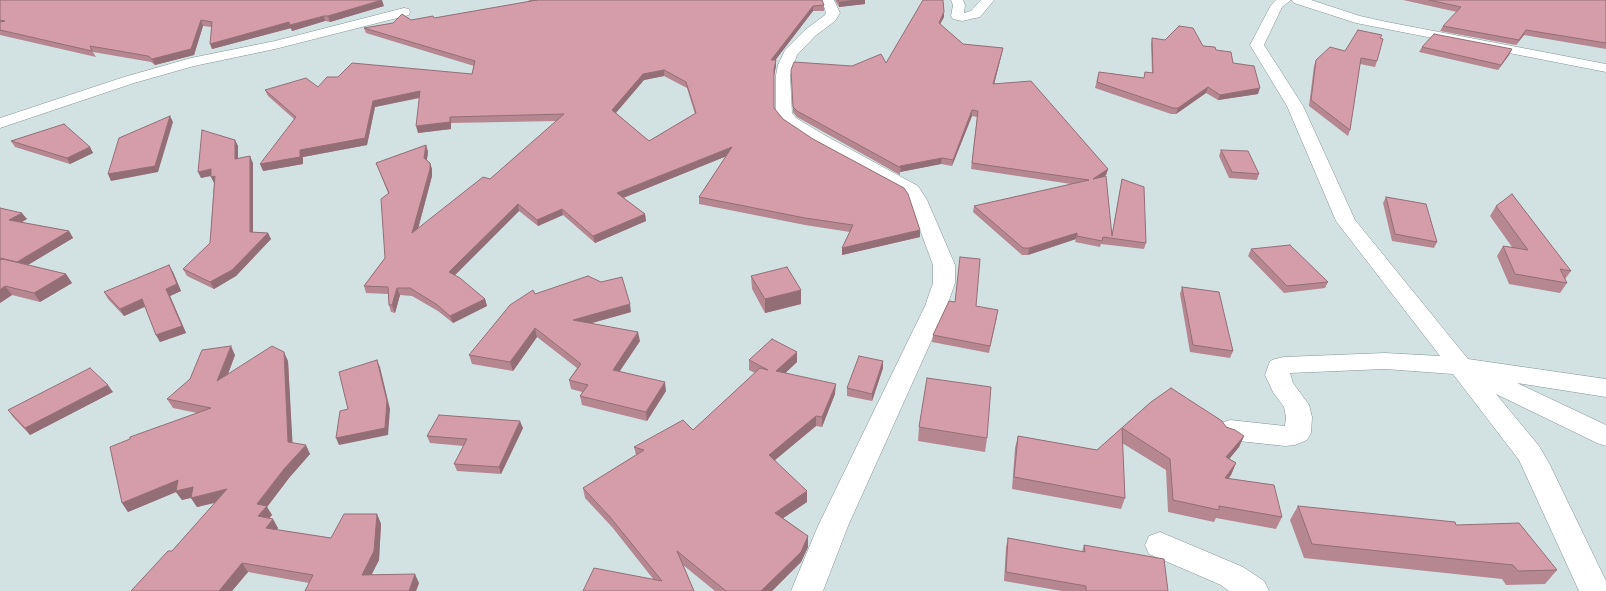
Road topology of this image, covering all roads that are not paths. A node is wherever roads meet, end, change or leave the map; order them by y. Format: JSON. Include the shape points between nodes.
{"nodes":[{"id":1,"x":828,"y":0,"type":"edge"},
{"id":2,"x":957,"y":0,"type":"edge"},
{"id":3,"x":988,"y":0,"type":"edge"},
{"id":4,"x":1285,"y":0,"type":"edge"},
{"id":5,"x":1298,"y":0,"type":"edge"},
{"id":6,"x":404,"y":12,"type":"dead end"},
{"id":7,"x":1606,"y":68,"type":"edge"},
{"id":8,"x":0,"y":122,"type":"edge"},
{"id":9,"x":1460,"y":366,"type":"junction"},
{"id":10,"x":1606,"y":388,"type":"edge"},
{"id":11,"x":1230,"y":430,"type":"edge"},
{"id":12,"x":1606,"y":436,"type":"edge"},
{"id":13,"x":1160,"y":545,"type":"dead end"},
{"id":14,"x":807,"y":591,"type":"edge"},
{"id":15,"x":1253,"y":591,"type":"edge"},
{"id":16,"x":1595,"y":591,"type":"edge"}],
"edges":[{"from":1,"to":14,"type":"street","via":[[833,13],[830,18],[790,53],[785,65],[784,114],[790,122],[910,190],[918,200],[944,265],[944,283],[936,306],[832,526]]},
{"from":2,"to":3,"type":"street","via":[[957,14],[962,17],[975,14]]},
{"from":4,"to":9,"type":"street","via":[[1277,5],[1257,45],[1295,106],[1346,221]]},
{"from":5,"to":7,"type":"street","via":[[1372,23]]},
{"from":6,"to":8,"type":"street","via":[[276,45],[191,62]]},
{"from":9,"to":10,"type":"street"},
{"from":9,"to":11,"type":"street","via":[[1385,361],[1280,365],[1277,375],[1296,405],[1298,433],[1285,436]]},
{"from":9,"to":12,"type":"street"},
{"from":9,"to":16,"type":"street","via":[[1529,453]]},
{"from":13,"to":15,"type":"street","via":[[1210,565]]}]}
